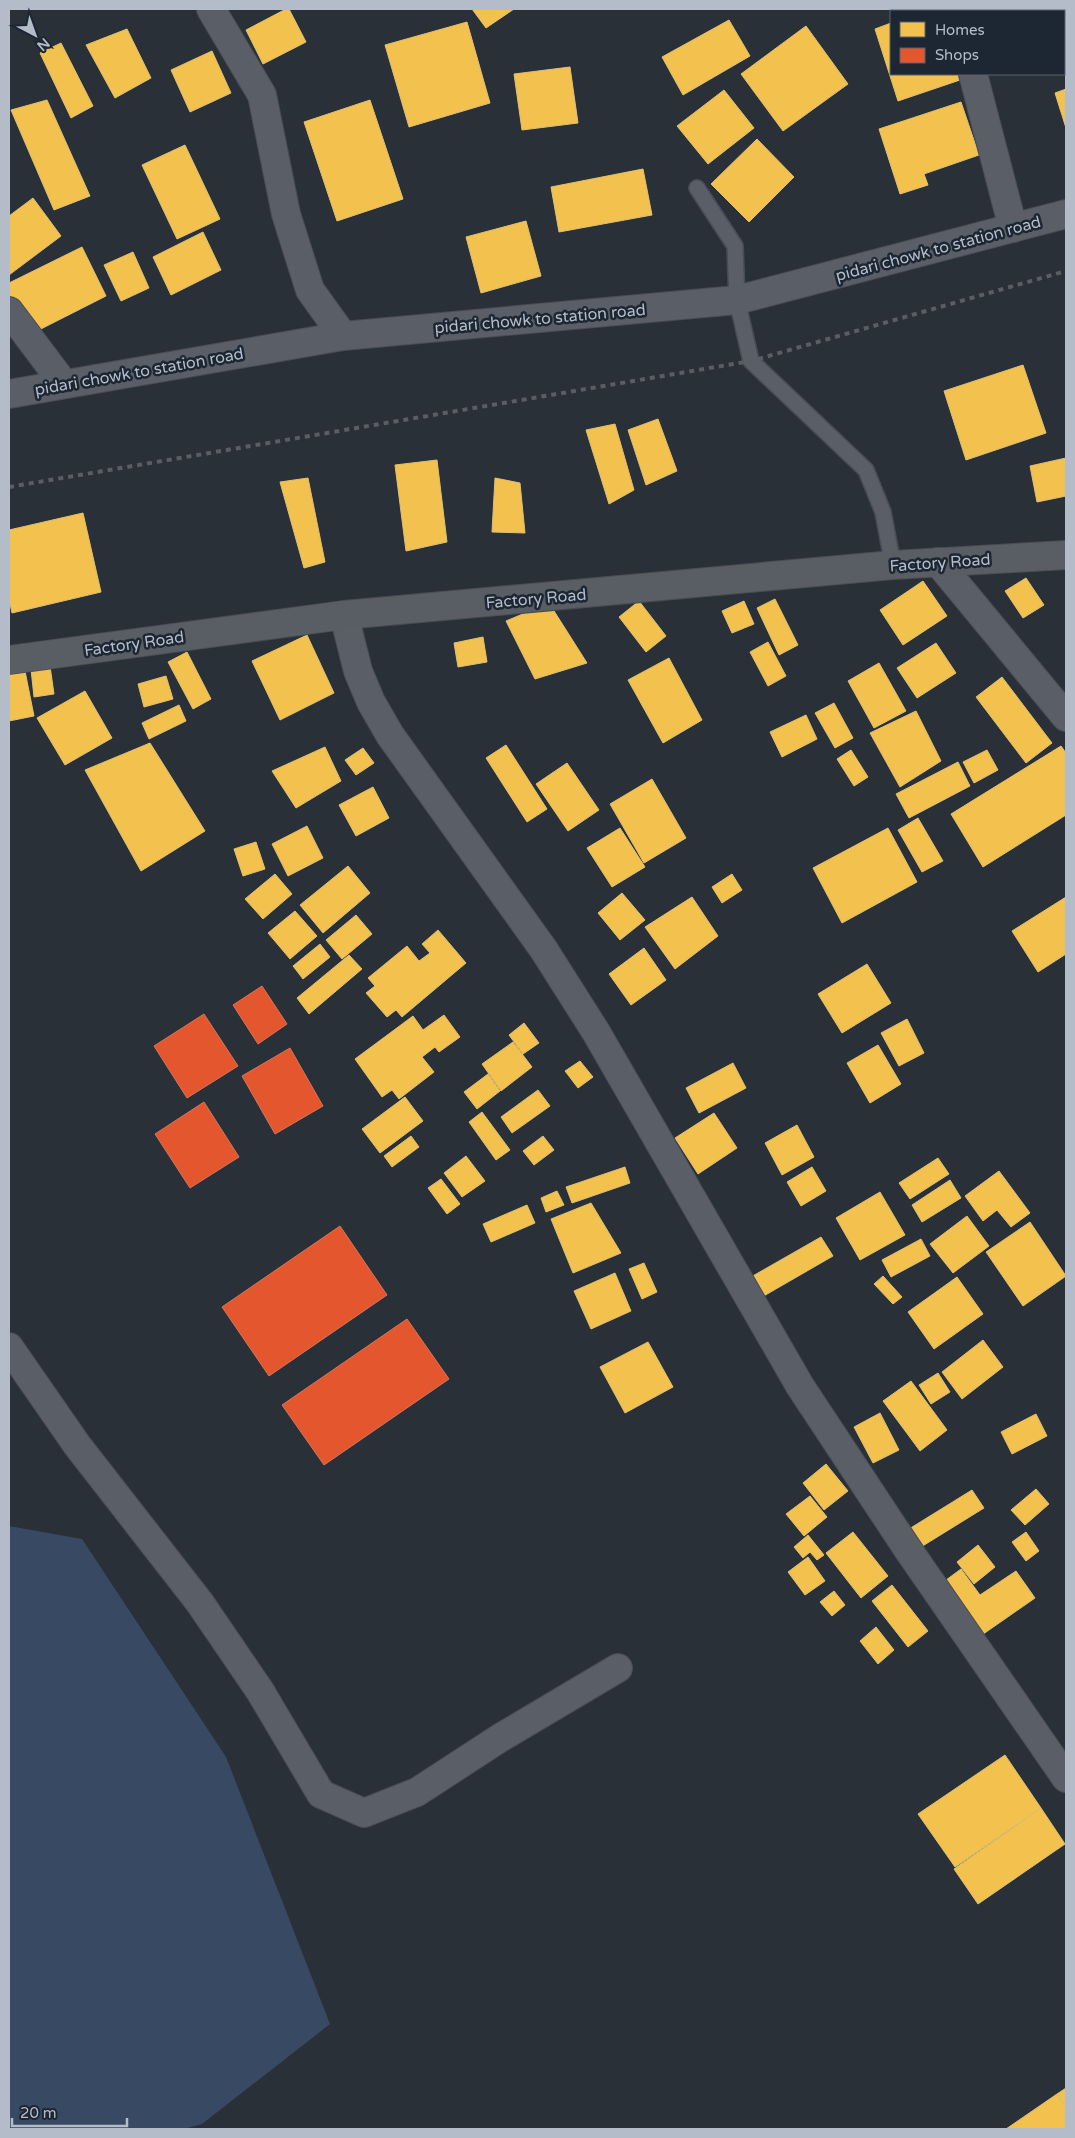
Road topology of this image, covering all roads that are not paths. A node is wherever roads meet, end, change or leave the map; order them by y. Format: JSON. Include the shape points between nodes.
{"nodes":[{"id":1,"x":212,"y":9,"type":"edge"},
{"id":2,"x":973,"y":75,"type":"edge"},
{"id":3,"x":697,"y":188,"type":"dead end"},
{"id":4,"x":1066,"y":214,"type":"edge"},
{"id":5,"x":1013,"y":228,"type":"junction"},
{"id":6,"x":738,"y":300,"type":"junction"},
{"id":7,"x":9,"y":311,"type":"edge"},
{"id":8,"x":342,"y":336,"type":"junction"},
{"id":9,"x":64,"y":384,"type":"junction"},
{"id":10,"x":9,"y":394,"type":"edge"},
{"id":11,"x":1066,"y":555,"type":"edge"},
{"id":12,"x":938,"y":562,"type":"junction"},
{"id":13,"x":893,"y":565,"type":"junction"},
{"id":14,"x":344,"y":615,"type":"junction"},
{"id":15,"x":9,"y":660,"type":"edge"},
{"id":16,"x":1066,"y":717,"type":"edge"},
{"id":17,"x":9,"y":1347,"type":"edge"},
{"id":18,"x":618,"y":1668,"type":"dead end"},
{"id":19,"x":1066,"y":1778,"type":"edge"}],
"edges":[{"from":1,"to":8,"type":"street","via":[[262,95],[286,214],[310,290]]},
{"from":2,"to":5,"type":"street"},
{"from":3,"to":6,"type":"lane","via":[[734,246]]},
{"from":4,"to":5,"type":"street","name":"pidari chowk to station road"},
{"from":5,"to":6,"type":"street","name":"pidari chowk to station road"},
{"from":6,"to":8,"type":"street","name":"pidari chowk to station road"},
{"from":6,"to":13,"type":"lane","via":[[751,361],[866,470],[883,512]]},
{"from":7,"to":9,"type":"street"},
{"from":8,"to":9,"type":"street","name":"pidari chowk to station road"},
{"from":9,"to":10,"type":"street","name":"pidari chowk to station road"},
{"from":11,"to":12,"type":"main road","name":"Factory Road"},
{"from":12,"to":13,"type":"main road","name":"Factory Road"},
{"from":12,"to":16,"type":"street"},
{"from":13,"to":14,"type":"main road","name":"Factory Road"},
{"from":14,"to":15,"type":"main road","name":"Factory Road"},
{"from":14,"to":19,"type":"street","via":[[358,671],[390,735],[544,950],[596,1032],[800,1386]]},
{"from":17,"to":18,"type":"street","via":[[77,1445],[200,1603],[260,1691],[321,1794],[364,1813],[417,1792]]}]}
